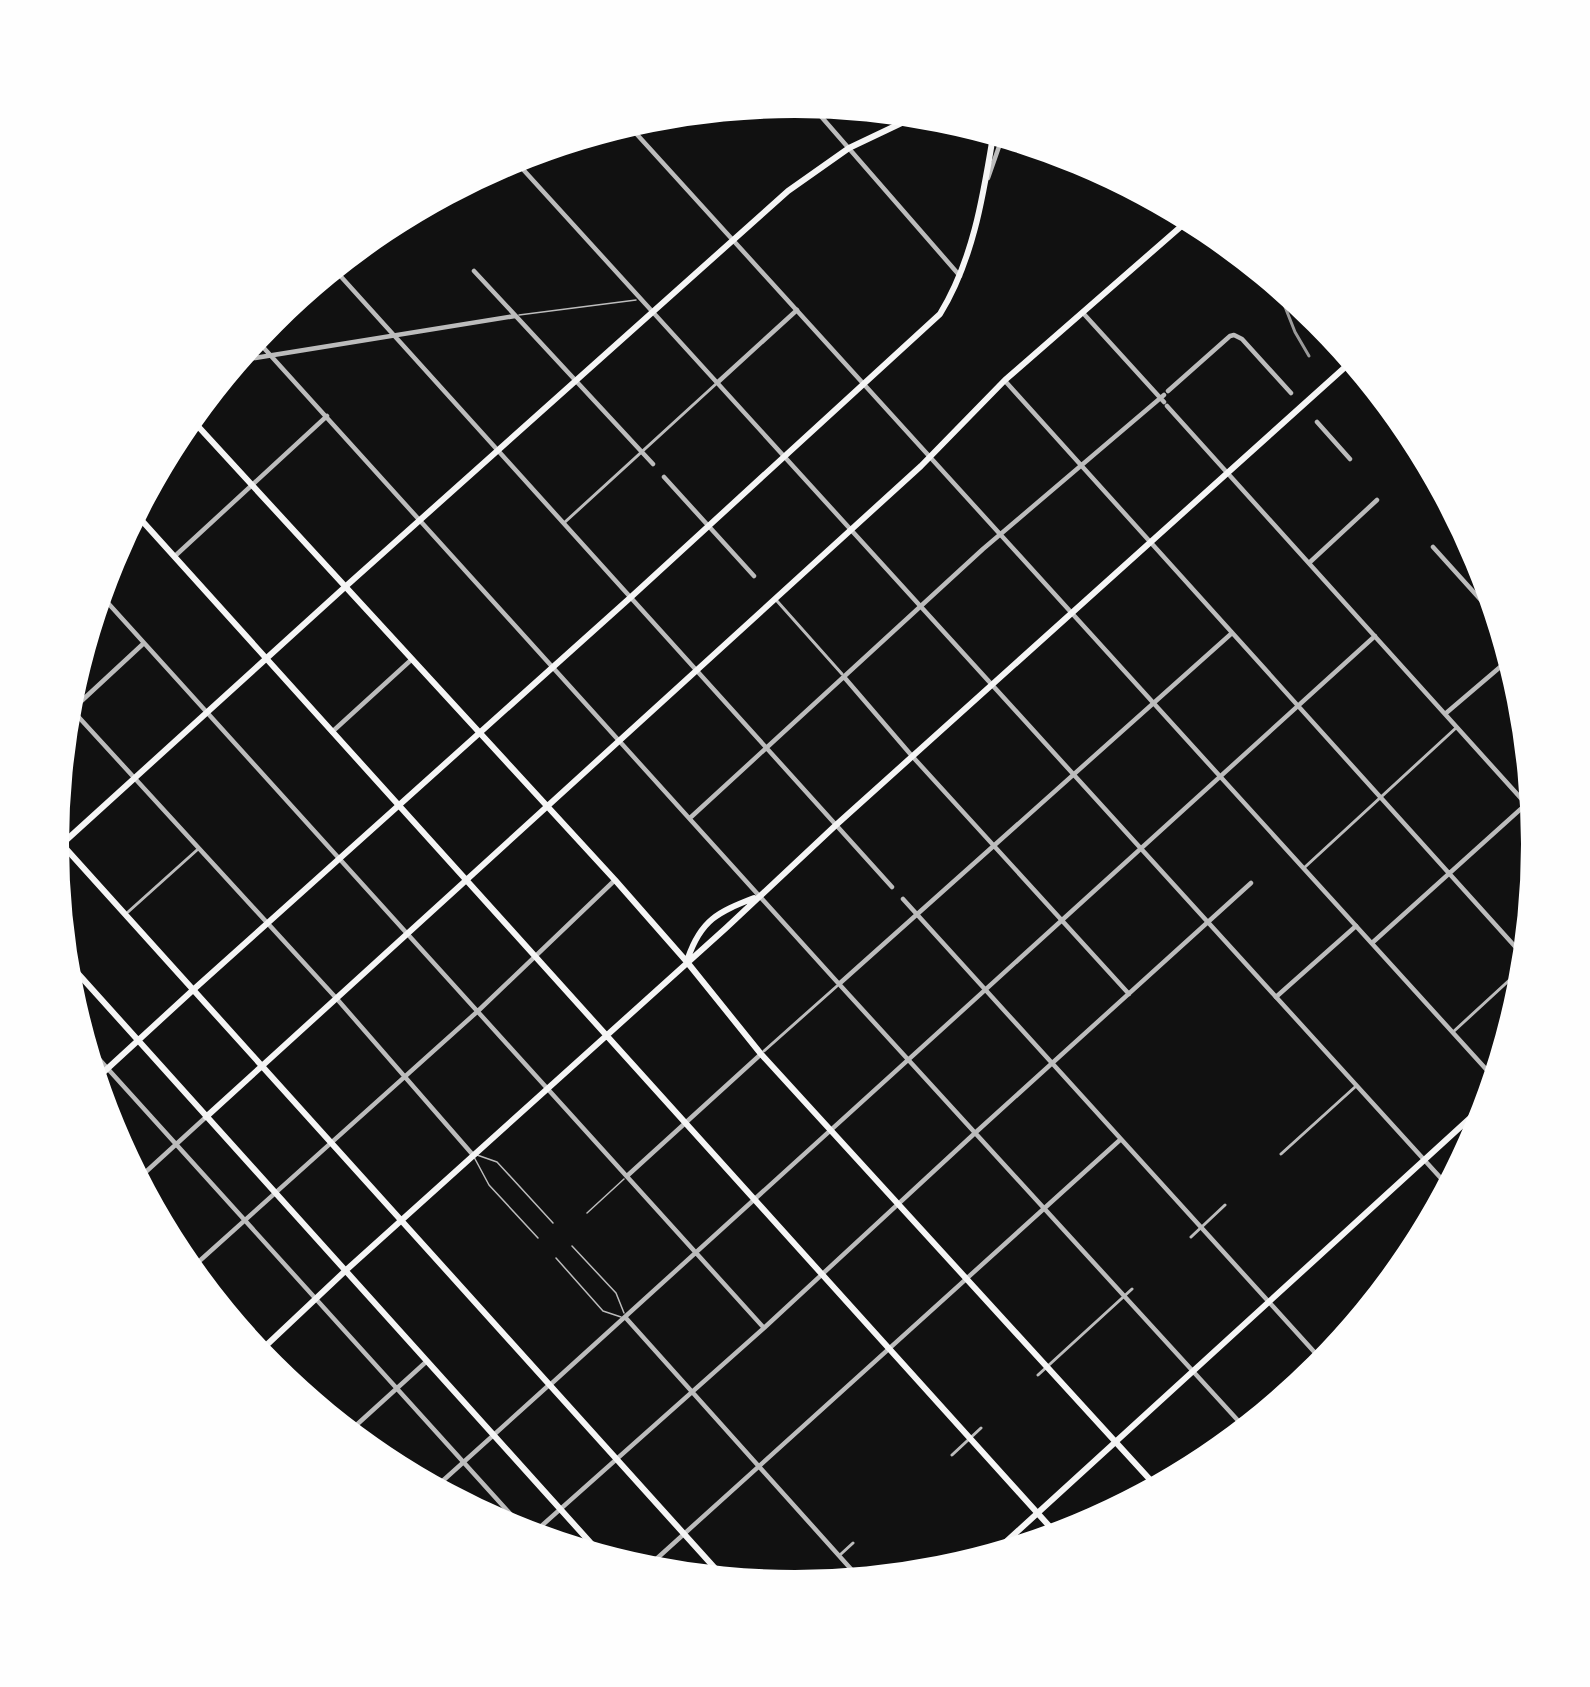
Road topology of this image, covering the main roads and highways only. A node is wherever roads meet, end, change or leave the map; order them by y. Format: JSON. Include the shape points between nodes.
{"nodes":[{"id":1,"x":902,"y":126,"type":"edge"},
{"id":2,"x":992,"y":145,"type":"edge"},
{"id":3,"x":1179,"y":228,"type":"edge"},
{"id":4,"x":1344,"y":368,"type":"edge"},
{"id":5,"x":200,"y":428,"type":"edge"},
{"id":6,"x":144,"y":523,"type":"edge"},
{"id":7,"x":345,"y":587,"type":"junction"},
{"id":8,"x":266,"y":659,"type":"junction"},
{"id":9,"x":479,"y":733,"type":"junction"},
{"id":10,"x":398,"y":804,"type":"junction"},
{"id":11,"x":548,"y":809,"type":"junction"},
{"id":12,"x":69,"y":837,"type":"edge"},
{"id":13,"x":69,"y":852,"type":"edge"},
{"id":14,"x":467,"y":880,"type":"junction"},
{"id":15,"x":759,"y":895,"type":"junction"},
{"id":16,"x":687,"y":962,"type":"junction"},
{"id":17,"x":82,"y":978,"type":"edge"},
{"id":18,"x":194,"y":990,"type":"junction"},
{"id":19,"x":607,"y":1034,"type":"junction"},
{"id":20,"x":138,"y":1041,"type":"junction"},
{"id":21,"x":262,"y":1066,"type":"junction"},
{"id":22,"x":106,"y":1070,"type":"edge"},
{"id":23,"x":206,"y":1117,"type":"junction"},
{"id":24,"x":1465,"y":1122,"type":"edge"},
{"id":25,"x":400,"y":1221,"type":"junction"},
{"id":26,"x":344,"y":1271,"type":"junction"},
{"id":27,"x":269,"y":1343,"type":"edge"},
{"id":28,"x":1116,"y":1441,"type":"junction"},
{"id":29,"x":1148,"y":1477,"type":"edge"},
{"id":30,"x":1038,"y":1513,"type":"junction"},
{"id":31,"x":1047,"y":1524,"type":"edge"},
{"id":32,"x":1013,"y":1536,"type":"edge"},
{"id":33,"x":587,"y":1539,"type":"edge"},
{"id":34,"x":712,"y":1564,"type":"edge"}],
"edges":[{"from":1,"to":7,"type":"main road","via":[[807,176]]},
{"from":2,"to":9,"type":"main road","via":[[960,276],[940,314]]},
{"from":3,"to":11,"type":"main road","via":[[1005,380]]},
{"from":4,"to":15,"type":"main road"},
{"from":5,"to":7,"type":"main road"},
{"from":6,"to":8,"type":"main road"},
{"from":7,"to":8,"type":"main road"},
{"from":7,"to":9,"type":"main road"},
{"from":8,"to":10,"type":"main road"},
{"from":8,"to":12,"type":"main road"},
{"from":9,"to":10,"type":"main road"},
{"from":9,"to":11,"type":"main road"},
{"from":10,"to":14,"type":"main road"},
{"from":10,"to":18,"type":"main road"},
{"from":11,"to":14,"type":"main road"},
{"from":11,"to":16,"type":"main road"},
{"from":13,"to":18,"type":"main road"},
{"from":14,"to":19,"type":"main road"},
{"from":14,"to":21,"type":"main road"},
{"from":15,"to":16,"type":"main road"},
{"from":15,"to":16,"type":"main road","via":[[710,919]]},
{"from":16,"to":19,"type":"main road"},
{"from":16,"to":28,"type":"main road","via":[[761,1054]]},
{"from":17,"to":20,"type":"main road"},
{"from":18,"to":20,"type":"main road"},
{"from":18,"to":21,"type":"main road"},
{"from":19,"to":25,"type":"main road"},
{"from":19,"to":30,"type":"main road"},
{"from":20,"to":22,"type":"main road"},
{"from":20,"to":23,"type":"main road"},
{"from":21,"to":23,"type":"main road"},
{"from":21,"to":25,"type":"main road"},
{"from":23,"to":26,"type":"main road"},
{"from":24,"to":28,"type":"main road"},
{"from":25,"to":26,"type":"main road"},
{"from":25,"to":34,"type":"main road"},
{"from":26,"to":27,"type":"main road"},
{"from":26,"to":33,"type":"main road"},
{"from":28,"to":29,"type":"main road"},
{"from":28,"to":30,"type":"main road"},
{"from":30,"to":31,"type":"main road"},
{"from":30,"to":32,"type":"main road"}]}
